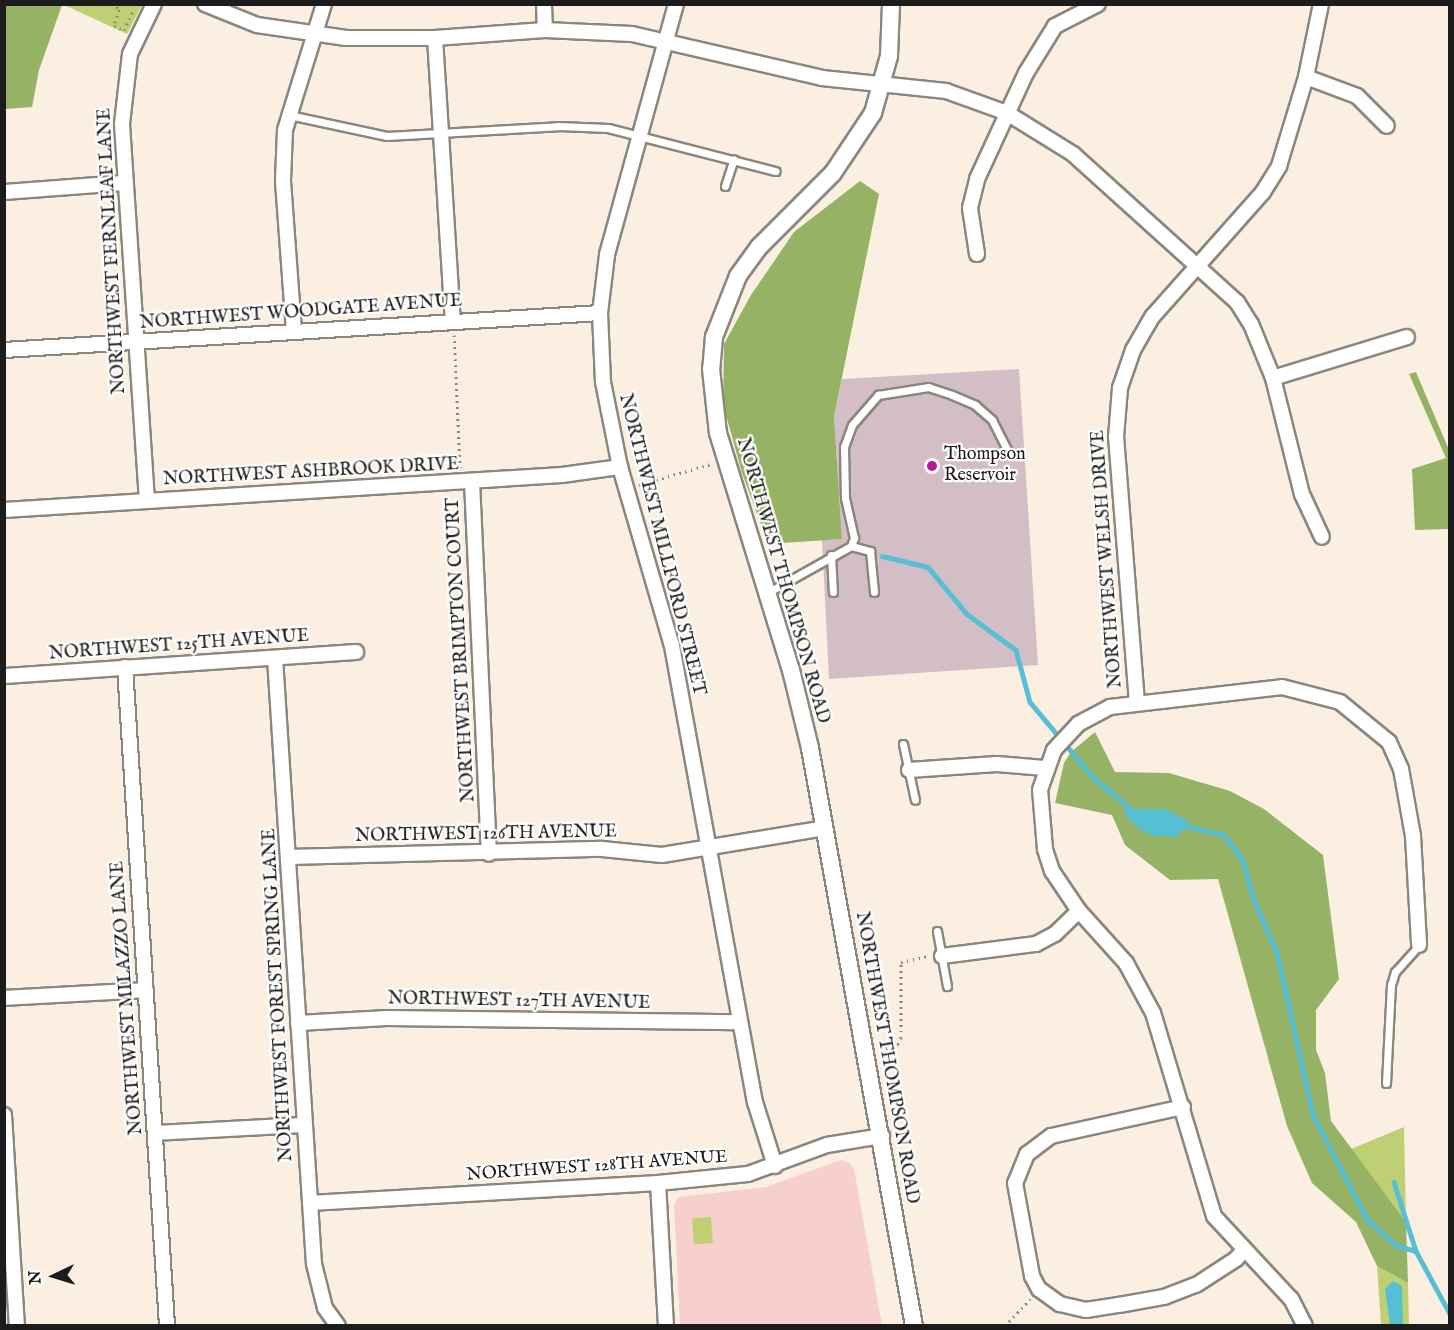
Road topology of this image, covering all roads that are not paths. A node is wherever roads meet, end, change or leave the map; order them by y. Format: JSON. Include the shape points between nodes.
{"nodes":[{"id":1,"x":154,"y":4,"type":"edge"},
{"id":2,"x":204,"y":4,"type":"edge"},
{"id":3,"x":324,"y":4,"type":"edge"},
{"id":4,"x":544,"y":4,"type":"edge"},
{"id":5,"x":676,"y":4,"type":"edge"},
{"id":6,"x":891,"y":4,"type":"edge"},
{"id":7,"x":1098,"y":4,"type":"edge"},
{"id":8,"x":1321,"y":4,"type":"edge"},
{"id":9,"x":545,"y":30,"type":"junction"},
{"id":10,"x":315,"y":35,"type":"junction"},
{"id":11,"x":435,"y":38,"type":"junction"},
{"id":12,"x":666,"y":40,"type":"junction"},
{"id":13,"x":1306,"y":77,"type":"junction"},
{"id":14,"x":882,"y":84,"type":"junction"},
{"id":15,"x":1007,"y":113,"type":"junction"},
{"id":16,"x":289,"y":115,"type":"junction"},
{"id":17,"x":1387,"y":126,"type":"dead end"},
{"id":18,"x":640,"y":134,"type":"junction"},
{"id":19,"x":441,"y":135,"type":"junction"},
{"id":20,"x":734,"y":159,"type":"junction"},
{"id":21,"x":776,"y":171,"type":"dead end"},
{"id":22,"x":123,"y":183,"type":"junction"},
{"id":23,"x":725,"y":186,"type":"dead end"},
{"id":24,"x":4,"y":192,"type":"edge"},
{"id":25,"x":977,"y":254,"type":"dead end"},
{"id":26,"x":1197,"y":263,"type":"junction"},
{"id":27,"x":600,"y":313,"type":"junction"},
{"id":28,"x":453,"y":321,"type":"junction"},
{"id":29,"x":294,"y":331,"type":"junction"},
{"id":30,"x":1407,"y":337,"type":"dead end"},
{"id":31,"x":136,"y":343,"type":"junction"},
{"id":32,"x":4,"y":351,"type":"edge"},
{"id":33,"x":1273,"y":378,"type":"junction"},
{"id":34,"x":1008,"y":452,"type":"dead end"},
{"id":35,"x":620,"y":467,"type":"junction"},
{"id":36,"x":472,"y":481,"type":"junction"},
{"id":37,"x":147,"y":501,"type":"junction"},
{"id":38,"x":4,"y":510,"type":"edge"},
{"id":39,"x":1322,"y":537,"type":"dead end"},
{"id":40,"x":851,"y":546,"type":"junction"},
{"id":41,"x":831,"y":555,"type":"junction"},
{"id":42,"x":833,"y":592,"type":"dead end"},
{"id":43,"x":874,"y":592,"type":"dead end"},
{"id":44,"x":767,"y":593,"type":"junction"},
{"id":45,"x":356,"y":652,"type":"dead end"},
{"id":46,"x":275,"y":658,"type":"junction"},
{"id":47,"x":125,"y":667,"type":"junction"},
{"id":48,"x":4,"y":676,"type":"edge"},
{"id":49,"x":1137,"y":703,"type":"junction"},
{"id":50,"x":903,"y":744,"type":"dead end"},
{"id":51,"x":1045,"y":768,"type":"junction"},
{"id":52,"x":909,"y":770,"type":"junction"},
{"id":53,"x":915,"y":800,"type":"dead end"},
{"id":54,"x":825,"y":828,"type":"junction"},
{"id":55,"x":709,"y":849,"type":"junction"},
{"id":56,"x":489,"y":854,"type":"junction"},
{"id":57,"x":289,"y":857,"type":"junction"},
{"id":58,"x":1079,"y":911,"type":"junction"},
{"id":59,"x":937,"y":931,"type":"dead end"},
{"id":60,"x":1419,"y":945,"type":"joint"},
{"id":61,"x":942,"y":956,"type":"junction"},
{"id":62,"x":947,"y":986,"type":"dead end"},
{"id":63,"x":146,"y":990,"type":"junction"},
{"id":64,"x":4,"y":998,"type":"edge"},
{"id":65,"x":739,"y":1022,"type":"junction"},
{"id":66,"x":298,"y":1023,"type":"junction"},
{"id":67,"x":1386,"y":1083,"type":"dead end"},
{"id":68,"x":1183,"y":1107,"type":"junction"},
{"id":69,"x":4,"y":1115,"type":"edge"},
{"id":70,"x":305,"y":1125,"type":"junction"},
{"id":71,"x":155,"y":1133,"type":"junction"},
{"id":72,"x":882,"y":1136,"type":"junction"},
{"id":73,"x":775,"y":1166,"type":"junction"},
{"id":74,"x":658,"y":1183,"type":"junction"},
{"id":75,"x":310,"y":1203,"type":"junction"},
{"id":76,"x":1245,"y":1249,"type":"junction"},
{"id":77,"x":17,"y":1326,"type":"edge"},
{"id":78,"x":167,"y":1326,"type":"edge"},
{"id":79,"x":338,"y":1326,"type":"edge"},
{"id":80,"x":666,"y":1326,"type":"edge"},
{"id":81,"x":914,"y":1326,"type":"edge"},
{"id":82,"x":1305,"y":1326,"type":"edge"}],
"edges":[{"from":1,"to":22,"type":"street","name":"NORTHWEST FERNLEAF LANE","via":[[136,39],[125,75]]},
{"from":2,"to":10,"type":"street","via":[[257,25]]},
{"from":3,"to":10,"type":"street"},
{"from":4,"to":9,"type":"street"},
{"from":5,"to":12,"type":"street","name":"NORTHWEST MILLFORD STREET"},
{"from":6,"to":14,"type":"street","name":"NORTHWEST THOMPSON ROAD","via":[[889,56]]},
{"from":7,"to":15,"type":"street","via":[[1055,26],[1036,53]]},
{"from":8,"to":13,"type":"street","name":"NORTHWEST WELSH DRIVE"},
{"from":9,"to":11,"type":"street"},
{"from":9,"to":12,"type":"street","via":[[598,31]]},
{"from":10,"to":11,"type":"street"},
{"from":10,"to":16,"type":"street"},
{"from":11,"to":19,"type":"street"},
{"from":12,"to":14,"type":"street","via":[[804,75]]},
{"from":12,"to":18,"type":"street","name":"NORTHWEST MILLFORD STREET"},
{"from":13,"to":17,"type":"street","via":[[1357,96]]},
{"from":13,"to":26,"type":"street","name":"NORTHWEST WELSH DRIVE","via":[[1285,152],[1271,180]]},
{"from":14,"to":15,"type":"street","via":[[946,91]]},
{"from":14,"to":44,"type":"street","name":"NORTHWEST THOMPSON ROAD","via":[[873,113],[849,153],[759,247],[738,276],[723,308],[711,369],[713,405],[725,459]]},
{"from":15,"to":25,"type":"street","via":[[977,179],[970,208]]},
{"from":15,"to":26,"type":"street","via":[[1073,154]]},
{"from":16,"to":19,"type":"lane","via":[[387,136]]},
{"from":16,"to":29,"type":"street","via":[[284,180]]},
{"from":18,"to":19,"type":"lane","via":[[558,126]]},
{"from":18,"to":20,"type":"lane"},
{"from":18,"to":27,"type":"street","name":"NORTHWEST MILLFORD STREET","via":[[607,255]]},
{"from":19,"to":28,"type":"street"},
{"from":20,"to":21,"type":"lane"},
{"from":20,"to":23,"type":"lane"},
{"from":22,"to":24,"type":"street"},
{"from":22,"to":31,"type":"street","name":"NORTHWEST FERNLEAF LANE"},
{"from":26,"to":33,"type":"street","via":[[1237,302],[1251,324]]},
{"from":26,"to":49,"type":"street","name":"NORTHWEST WELSH DRIVE","via":[[1153,316],[1133,350],[1116,416]]},
{"from":27,"to":28,"type":"street","name":"NORTHWEST WOODGATE AVENUE"},
{"from":27,"to":35,"type":"street","name":"NORTHWEST MILLFORD STREET","via":[[605,400]]},
{"from":28,"to":29,"type":"street","name":"NORTHWEST WOODGATE AVENUE"},
{"from":29,"to":31,"type":"street","name":"NORTHWEST WOODGATE AVENUE"},
{"from":30,"to":33,"type":"street"},
{"from":31,"to":32,"type":"street","name":"NORTHWEST WOODGATE AVENUE"},
{"from":31,"to":37,"type":"street","name":"NORTHWEST FERNLEAF LANE"},
{"from":33,"to":39,"type":"street","via":[[1302,494]]},
{"from":34,"to":40,"type":"lane","via":[[992,420],[975,405],[928,387],[879,395],[852,424],[844,447],[845,498],[854,538]]},
{"from":35,"to":36,"type":"street","name":"NORTHWEST ASHBROOK DRIVE"},
{"from":35,"to":55,"type":"street","name":"NORTHWEST MILLFORD STREET","via":[[672,646]]},
{"from":36,"to":37,"type":"street","name":"NORTHWEST ASHBROOK DRIVE"},
{"from":36,"to":56,"type":"street","name":"NORTHWEST BRIMPTON COURT"},
{"from":37,"to":38,"type":"street","name":"NORTHWEST ASHBROOK DRIVE"},
{"from":40,"to":41,"type":"lane"},
{"from":40,"to":43,"type":"lane","via":[[870,551]]},
{"from":41,"to":42,"type":"lane"},
{"from":41,"to":44,"type":"lane"},
{"from":44,"to":54,"type":"street","name":"NORTHWEST THOMPSON ROAD","via":[[791,670]]},
{"from":45,"to":46,"type":"street","name":"NORTHWEST 125TH AVENUE"},
{"from":46,"to":47,"type":"street","name":"NORTHWEST 125TH AVENUE"},
{"from":46,"to":57,"type":"street","name":"NORTHWEST FOREST SPRING LANE"},
{"from":47,"to":48,"type":"street","name":"NORTHWEST 125TH AVENUE"},
{"from":47,"to":63,"type":"street","name":"NORTHWEST MILAZZO LANE"},
{"from":49,"to":51,"type":"street","via":[[1092,714],[1067,735]]},
{"from":49,"to":60,"type":"street","via":[[1282,687],[1340,702],[1368,722],[1389,742],[1408,794]]},
{"from":50,"to":52,"type":"lane"},
{"from":51,"to":52,"type":"street","via":[[997,764]]},
{"from":51,"to":58,"type":"street","via":[[1040,790],[1045,849],[1063,891]]},
{"from":52,"to":53,"type":"lane"},
{"from":54,"to":55,"type":"street","name":"NORTHWEST 126TH AVENUE"},
{"from":54,"to":72,"type":"street","name":"NORTHWEST THOMPSON ROAD"},
{"from":55,"to":56,"type":"street","name":"NORTHWEST 126TH AVENUE","via":[[662,855],[602,849]]},
{"from":55,"to":65,"type":"street","name":"NORTHWEST MILLFORD STREET"},
{"from":56,"to":57,"type":"street","name":"NORTHWEST 126TH AVENUE"},
{"from":57,"to":66,"type":"street","name":"NORTHWEST FOREST SPRING LANE"},
{"from":58,"to":61,"type":"street","via":[[1055,934],[1036,944]]},
{"from":58,"to":68,"type":"street","via":[[1107,939],[1140,986],[1161,1036]]},
{"from":59,"to":61,"type":"lane"},
{"from":60,"to":67,"type":"lane","via":[[1395,972],[1391,985]]},
{"from":61,"to":62,"type":"lane"},
{"from":63,"to":64,"type":"street"},
{"from":63,"to":71,"type":"street","name":"NORTHWEST MILAZZO LANE"},
{"from":65,"to":66,"type":"street","name":"NORTHWEST 127TH AVENUE","via":[[387,1018]]},
{"from":65,"to":73,"type":"street","name":"NORTHWEST MILLFORD STREET","via":[[755,1102]]},
{"from":66,"to":70,"type":"street","name":"NORTHWEST FOREST SPRING LANE"},
{"from":68,"to":76,"type":"street","via":[[1207,1201],[1214,1216]]},
{"from":68,"to":76,"type":"street","via":[[1051,1136],[1027,1154],[1017,1177],[1016,1200],[1032,1276],[1040,1289],[1073,1308],[1144,1302],[1196,1285],[1230,1264]]},
{"from":69,"to":77,"type":"street"},
{"from":70,"to":71,"type":"street"},
{"from":70,"to":75,"type":"street","name":"NORTHWEST FOREST SPRING LANE"},
{"from":71,"to":78,"type":"street","name":"NORTHWEST MILAZZO LANE"},
{"from":72,"to":73,"type":"street","name":"NORTHWEST 128TH AVENUE","via":[[827,1145]]},
{"from":72,"to":81,"type":"street","name":"NORTHWEST THOMPSON ROAD"},
{"from":73,"to":74,"type":"street","name":"NORTHWEST 128TH AVENUE","via":[[748,1174]]},
{"from":74,"to":75,"type":"street","name":"NORTHWEST 128TH AVENUE"},
{"from":74,"to":80,"type":"street"},
{"from":75,"to":79,"type":"street","name":"NORTHWEST FOREST SPRING LANE","via":[[316,1279],[325,1308]]},
{"from":76,"to":82,"type":"street","via":[[1291,1299]]}]}
